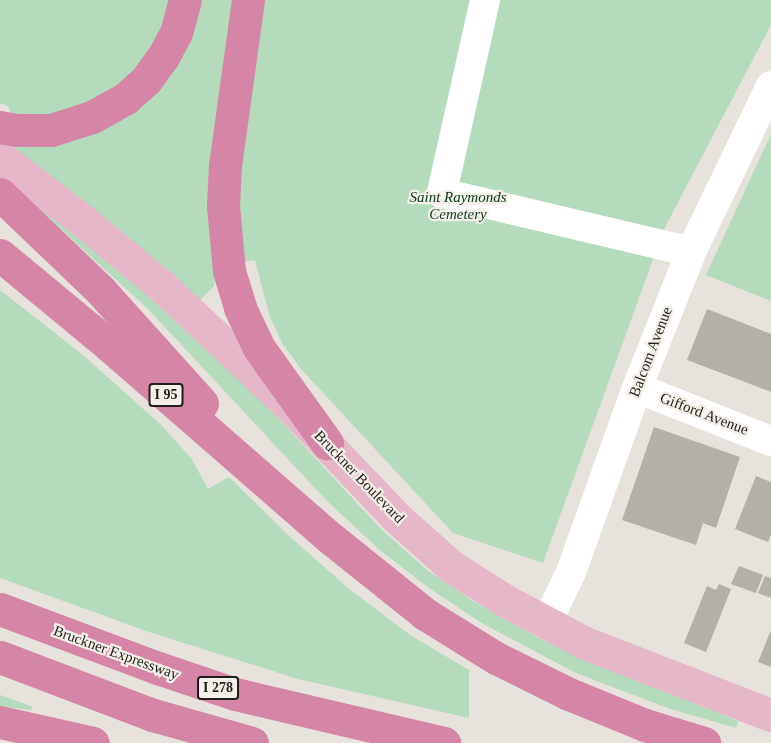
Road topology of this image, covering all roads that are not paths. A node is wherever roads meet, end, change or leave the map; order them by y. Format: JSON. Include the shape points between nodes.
{"nodes":[{"id":1,"x":185,"y":0,"type":"edge"},
{"id":2,"x":248,"y":0,"type":"edge"},
{"id":3,"x":485,"y":0,"type":"edge"},
{"id":4,"x":771,"y":86,"type":"edge"},
{"id":5,"x":0,"y":127,"type":"edge"},
{"id":6,"x":0,"y":157,"type":"edge"},
{"id":7,"x":0,"y":194,"type":"edge"},
{"id":8,"x":691,"y":252,"type":"junction"},
{"id":9,"x":0,"y":255,"type":"edge"},
{"id":10,"x":637,"y":388,"type":"junction"},
{"id":11,"x":771,"y":441,"type":"edge"},
{"id":12,"x":327,"y":443,"type":"junction"},
{"id":13,"x":329,"y":537,"type":"junction"},
{"id":14,"x":0,"y":609,"type":"edge"},
{"id":15,"x":546,"y":624,"type":"junction"},
{"id":16,"x":0,"y":657,"type":"edge"},
{"id":17,"x":0,"y":670,"type":"edge"},
{"id":18,"x":153,"y":715,"type":"junction"},
{"id":19,"x":771,"y":715,"type":"edge"},
{"id":20,"x":0,"y":722,"type":"edge"},
{"id":21,"x":93,"y":743,"type":"edge"},
{"id":22,"x":252,"y":743,"type":"edge"},
{"id":23,"x":444,"y":743,"type":"edge"},
{"id":24,"x":704,"y":743,"type":"edge"}],
"edges":[{"from":1,"to":5,"type":"highway","via":[[176,33],[163,57],[121,102],[92,117],[51,129]]},
{"from":2,"to":12,"type":"highway","via":[[225,165],[224,222],[229,271],[240,308],[259,348]]},
{"from":3,"to":8,"type":"street","via":[[442,193]]},
{"from":4,"to":8,"type":"street","name":"Balcom Avenue"},
{"from":6,"to":12,"type":"main road","name":"Bruckner Boulevard","via":[[163,287]]},
{"from":7,"to":13,"type":"highway","via":[[101,291],[242,449]]},
{"from":8,"to":10,"type":"street","name":"Balcom Avenue"},
{"from":9,"to":13,"type":"highway","number":"I 95"},
{"from":10,"to":11,"type":"street","name":"Gifford Avenue"},
{"from":10,"to":15,"type":"street","name":"Balcom Avenue","via":[[571,572]]},
{"from":12,"to":15,"type":"main road","name":"Bruckner Boulevard","via":[[398,519],[444,561]]},
{"from":13,"to":24,"type":"highway","number":"I 95","via":[[425,614],[496,658],[607,711]]},
{"from":14,"to":23,"type":"highway","name":"Bruckner Expressway","number":"I 278","via":[[235,694]]},
{"from":15,"to":19,"type":"main road","name":"Bruckner Boulevard"},
{"from":16,"to":18,"type":"highway"},
{"from":17,"to":18,"type":"highway"},
{"from":18,"to":22,"type":"highway"},
{"from":20,"to":21,"type":"highway"}]}
